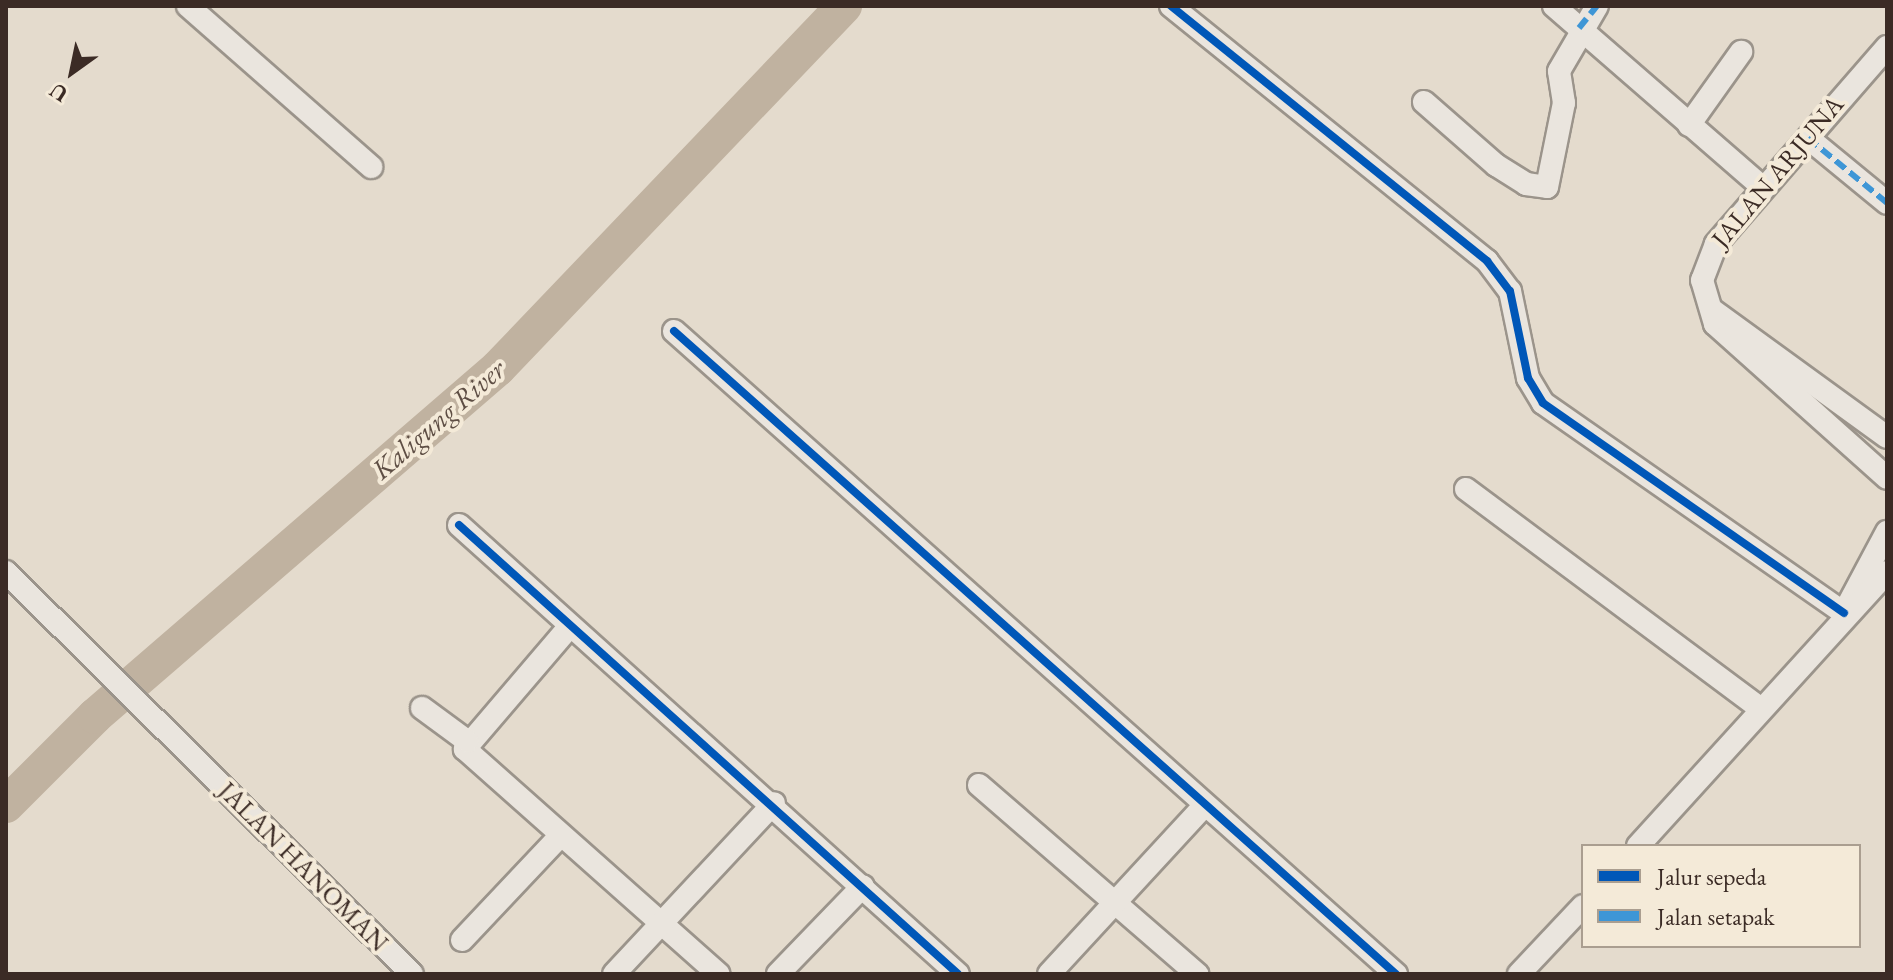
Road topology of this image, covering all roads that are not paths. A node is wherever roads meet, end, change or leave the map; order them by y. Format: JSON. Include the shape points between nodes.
{"nodes":[{"id":1,"x":188,"y":6,"type":"edge"},
{"id":2,"x":1171,"y":6,"type":"edge"},
{"id":3,"x":1554,"y":6,"type":"edge"},
{"id":4,"x":1597,"y":6,"type":"edge"},
{"id":5,"x":1579,"y":28,"type":"junction"},
{"id":6,"x":1887,"y":47,"type":"edge"},
{"id":7,"x":1741,"y":52,"type":"dead end"},
{"id":8,"x":1424,"y":102,"type":"dead end"},
{"id":9,"x":1689,"y":125,"type":"junction"},
{"id":10,"x":1808,"y":138,"type":"junction"},
{"id":11,"x":371,"y":167,"type":"dead end"},
{"id":12,"x":1763,"y":188,"type":"junction"},
{"id":13,"x":1887,"y":203,"type":"edge"},
{"id":14,"x":1712,"y":310,"type":"junction"},
{"id":15,"x":674,"y":331,"type":"dead end"},
{"id":16,"x":1887,"y":437,"type":"edge"},
{"id":17,"x":1887,"y":478,"type":"edge"},
{"id":18,"x":1466,"y":489,"type":"dead end"},
{"id":19,"x":459,"y":525,"type":"dead end"},
{"id":20,"x":1887,"y":532,"type":"edge"},
{"id":21,"x":6,"y":572,"type":"edge"},
{"id":22,"x":1887,"y":572,"type":"edge"},
{"id":23,"x":1844,"y":613,"type":"junction"},
{"id":24,"x":570,"y":626,"type":"junction"},
{"id":25,"x":422,"y":708,"type":"dead end"},
{"id":26,"x":1760,"y":708,"type":"junction"},
{"id":27,"x":467,"y":741,"type":"junction"},
{"id":28,"x":979,"y":785,"type":"dead end"},
{"id":29,"x":774,"y":803,"type":"junction"},
{"id":30,"x":1203,"y":807,"type":"junction"},
{"id":31,"x":560,"y":836,"type":"junction"},
{"id":32,"x":1640,"y":844,"type":"edge"},
{"id":33,"x":863,"y":886,"type":"junction"},
{"id":34,"x":1115,"y":908,"type":"junction"},
{"id":35,"x":1581,"y":908,"type":"edge"},
{"id":36,"x":662,"y":924,"type":"junction"},
{"id":37,"x":462,"y":940,"type":"dead end"},
{"id":38,"x":412,"y":974,"type":"edge"},
{"id":39,"x":614,"y":974,"type":"edge"},
{"id":40,"x":718,"y":974,"type":"edge"},
{"id":41,"x":778,"y":974,"type":"edge"},
{"id":42,"x":958,"y":974,"type":"edge"},
{"id":43,"x":1049,"y":974,"type":"edge"},
{"id":44,"x":1197,"y":974,"type":"edge"},
{"id":45,"x":1396,"y":974,"type":"edge"},
{"id":46,"x":1519,"y":974,"type":"edge"}],
"edges":[{"from":1,"to":11,"type":"street"},
{"from":2,"to":23,"type":"street","via":[[1487,261],[1510,291],[1528,378],[1543,403]]},
{"from":3,"to":5,"type":"street"},
{"from":4,"to":5,"type":"street"},
{"from":5,"to":8,"type":"street","via":[[1559,71],[1564,103],[1547,187],[1526,184],[1496,165]]},
{"from":5,"to":9,"type":"street"},
{"from":6,"to":10,"type":"street","name":"JALAN ARJUNA"},
{"from":7,"to":9,"type":"street"},
{"from":9,"to":12,"type":"street"},
{"from":10,"to":12,"type":"street","name":"JALAN ARJUNA"},
{"from":10,"to":13,"type":"street"},
{"from":12,"to":14,"type":"street","name":"JALAN ARJUNA","via":[[1707,257],[1702,280]]},
{"from":14,"to":16,"type":"street"},
{"from":14,"to":17,"type":"street","via":[[1715,324]]},
{"from":15,"to":30,"type":"street"},
{"from":18,"to":26,"type":"street"},
{"from":19,"to":24,"type":"street"},
{"from":20,"to":23,"type":"street"},
{"from":21,"to":38,"type":"street","name":"JALAN HANOMAN"},
{"from":22,"to":23,"type":"street"},
{"from":23,"to":26,"type":"street"},
{"from":24,"to":27,"type":"street"},
{"from":24,"to":29,"type":"street"},
{"from":25,"to":27,"type":"street"},
{"from":26,"to":32,"type":"street"},
{"from":27,"to":31,"type":"street","via":[[467,751]]},
{"from":28,"to":34,"type":"street"},
{"from":29,"to":33,"type":"street"},
{"from":29,"to":36,"type":"street"},
{"from":30,"to":34,"type":"street"},
{"from":30,"to":45,"type":"street"},
{"from":31,"to":36,"type":"street"},
{"from":31,"to":37,"type":"street"},
{"from":33,"to":41,"type":"street"},
{"from":33,"to":42,"type":"street"},
{"from":34,"to":43,"type":"street"},
{"from":34,"to":44,"type":"street"},
{"from":35,"to":46,"type":"street"},
{"from":36,"to":39,"type":"street"},
{"from":36,"to":40,"type":"street"}]}
